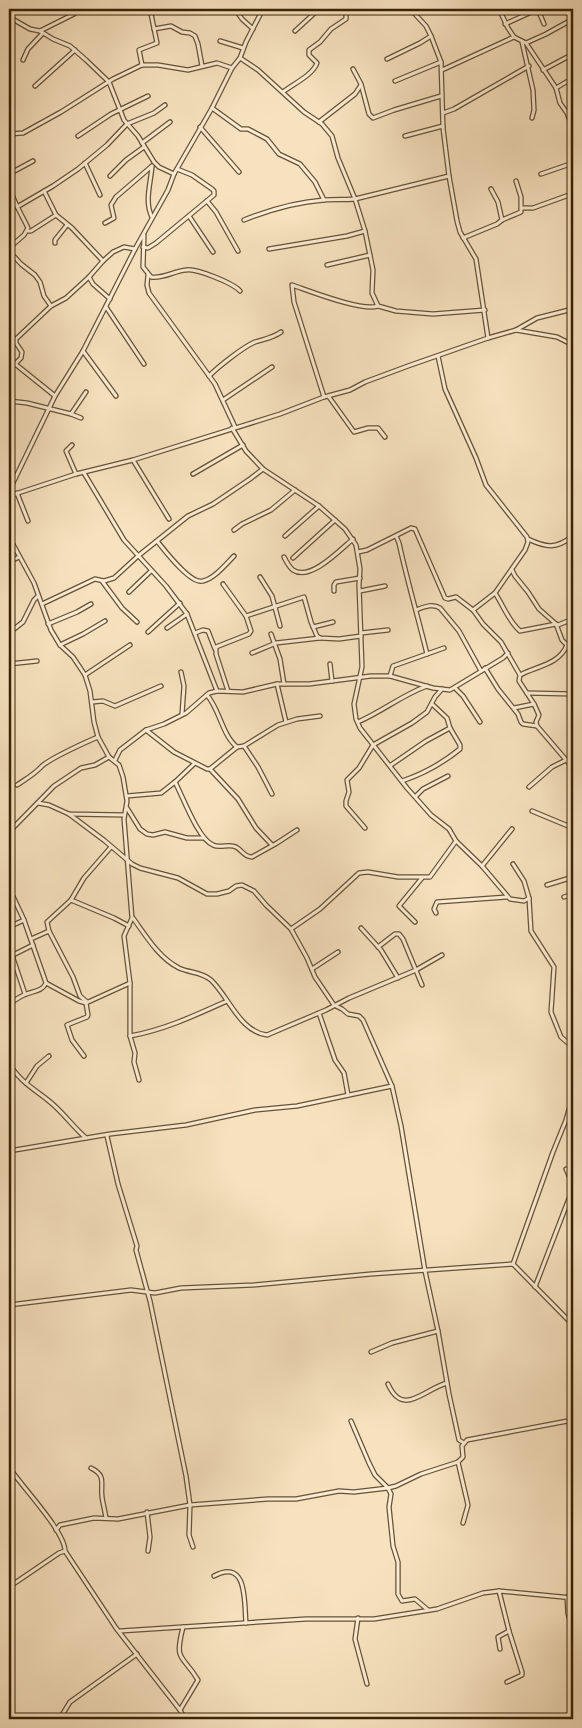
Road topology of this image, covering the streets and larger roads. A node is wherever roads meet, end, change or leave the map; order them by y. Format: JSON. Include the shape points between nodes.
{"nodes":[{"id":1,"x":80,"y":9,"type":"edge"},
{"id":2,"x":150,"y":9,"type":"edge"},
{"id":3,"x":235,"y":9,"type":"edge"},
{"id":4,"x":263,"y":9,"type":"edge"},
{"id":5,"x":319,"y":9,"type":"edge"},
{"id":6,"x":343,"y":9,"type":"edge"},
{"id":7,"x":400,"y":9,"type":"edge"},
{"id":8,"x":422,"y":9,"type":"edge"},
{"id":9,"x":499,"y":9,"type":"edge"},
{"id":10,"x":413,"y":12,"type":"junction"},
{"id":11,"x":9,"y":17,"type":"edge"},
{"id":12,"x":573,"y":19,"type":"edge"},
{"id":13,"x":420,"y":20,"type":"junction"},
{"id":14,"x":505,"y":24,"type":"junction"},
{"id":15,"x":544,"y":24,"type":"dead end"},
{"id":16,"x":154,"y":29,"type":"junction"},
{"id":17,"x":253,"y":29,"type":"junction"},
{"id":18,"x":295,"y":31,"type":"dead end"},
{"id":19,"x":42,"y":32,"type":"junction"},
{"id":20,"x":431,"y":36,"type":"junction"},
{"id":21,"x":514,"y":37,"type":"junction"},
{"id":22,"x":220,"y":41,"type":"dead end"},
{"id":23,"x":524,"y":42,"type":"junction"},
{"id":24,"x":244,"y":48,"type":"junction"},
{"id":25,"x":75,"y":50,"type":"junction"},
{"id":26,"x":573,"y":54,"type":"edge"},
{"id":27,"x":240,"y":58,"type":"junction"},
{"id":28,"x":387,"y":59,"type":"dead end"},
{"id":29,"x":23,"y":60,"type":"dead end"},
{"id":30,"x":441,"y":62,"type":"junction"},
{"id":31,"x":142,"y":65,"type":"junction"},
{"id":32,"x":202,"y":66,"type":"junction"},
{"id":33,"x":529,"y":66,"type":"junction"},
{"id":34,"x":232,"y":68,"type":"junction"},
{"id":35,"x":353,"y":69,"type":"dead end"},
{"id":36,"x":442,"y":70,"type":"junction"},
{"id":37,"x":543,"y":70,"type":"junction"},
{"id":38,"x":573,"y":78,"type":"edge"},
{"id":39,"x":395,"y":81,"type":"dead end"},
{"id":40,"x":109,"y":82,"type":"junction"},
{"id":41,"x":361,"y":84,"type":"junction"},
{"id":42,"x":35,"y":86,"type":"dead end"},
{"id":43,"x":556,"y":88,"type":"junction"},
{"id":44,"x":283,"y":92,"type":"junction"},
{"id":45,"x":148,"y":96,"type":"dead end"},
{"id":46,"x":441,"y":96,"type":"junction"},
{"id":47,"x":165,"y":105,"type":"dead end"},
{"id":48,"x":212,"y":108,"type":"junction"},
{"id":49,"x":120,"y":109,"type":"junction"},
{"id":50,"x":573,"y":112,"type":"edge"},
{"id":51,"x":443,"y":113,"type":"junction"},
{"id":52,"x":567,"y":113,"type":"junction"},
{"id":53,"x":532,"y":118,"type":"dead end"},
{"id":54,"x":170,"y":122,"type":"dead end"},
{"id":55,"x":319,"y":122,"type":"junction"},
{"id":56,"x":127,"y":124,"type":"junction"},
{"id":57,"x":443,"y":126,"type":"junction"},
{"id":58,"x":200,"y":127,"type":"junction"},
{"id":59,"x":573,"y":129,"type":"edge"},
{"id":60,"x":9,"y":134,"type":"edge"},
{"id":61,"x":78,"y":136,"type":"dead end"},
{"id":62,"x":405,"y":136,"type":"dead end"},
{"id":63,"x":142,"y":143,"type":"junction"},
{"id":64,"x":144,"y":147,"type":"junction"},
{"id":65,"x":33,"y":161,"type":"dead end"},
{"id":66,"x":154,"y":162,"type":"junction"},
{"id":67,"x":85,"y":163,"type":"junction"},
{"id":68,"x":573,"y":163,"type":"edge"},
{"id":69,"x":152,"y":166,"type":"junction"},
{"id":70,"x":177,"y":169,"type":"junction"},
{"id":71,"x":239,"y":172,"type":"dead end"},
{"id":72,"x":9,"y":174,"type":"edge"},
{"id":73,"x":174,"y":174,"type":"junction"},
{"id":74,"x":541,"y":174,"type":"dead end"},
{"id":75,"x":110,"y":176,"type":"dead end"},
{"id":76,"x":449,"y":176,"type":"junction"},
{"id":77,"x":516,"y":181,"type":"dead end"},
{"id":78,"x":9,"y":184,"type":"edge"},
{"id":79,"x":490,"y":189,"type":"dead end"},
{"id":80,"x":44,"y":191,"type":"junction"},
{"id":81,"x":10,"y":193,"type":"edge"},
{"id":82,"x":100,"y":195,"type":"dead end"},
{"id":83,"x":569,"y":195,"type":"dead end"},
{"id":84,"x":355,"y":198,"type":"junction"},
{"id":85,"x":324,"y":200,"type":"junction"},
{"id":86,"x":207,"y":201,"type":"junction"},
{"id":87,"x":17,"y":207,"type":"junction"},
{"id":88,"x":522,"y":208,"type":"junction"},
{"id":89,"x":56,"y":214,"type":"junction"},
{"id":90,"x":189,"y":216,"type":"junction"},
{"id":91,"x":153,"y":217,"type":"junction"},
{"id":92,"x":244,"y":220,"type":"dead end"},
{"id":93,"x":502,"y":220,"type":"junction"},
{"id":94,"x":106,"y":223,"type":"dead end"},
{"id":95,"x":67,"y":225,"type":"junction"},
{"id":96,"x":365,"y":231,"type":"junction"},
{"id":97,"x":26,"y":232,"type":"junction"},
{"id":98,"x":145,"y":232,"type":"junction"},
{"id":99,"x":463,"y":238,"type":"junction"},
{"id":100,"x":55,"y":243,"type":"dead end"},
{"id":101,"x":143,"y":247,"type":"junction"},
{"id":102,"x":9,"y":249,"type":"edge"},
{"id":103,"x":135,"y":249,"type":"junction"},
{"id":104,"x":269,"y":249,"type":"dead end"},
{"id":105,"x":238,"y":251,"type":"dead end"},
{"id":106,"x":214,"y":252,"type":"dead end"},
{"id":107,"x":370,"y":255,"type":"junction"},
{"id":108,"x":13,"y":257,"type":"junction"},
{"id":109,"x":103,"y":261,"type":"junction"},
{"id":110,"x":9,"y":262,"type":"edge"},
{"id":111,"x":327,"y":266,"type":"dead end"},
{"id":112,"x":148,"y":275,"type":"junction"},
{"id":113,"x":89,"y":278,"type":"junction"},
{"id":114,"x":240,"y":291,"type":"dead end"},
{"id":115,"x":110,"y":299,"type":"junction"},
{"id":116,"x":51,"y":306,"type":"junction"},
{"id":117,"x":378,"y":306,"type":"junction"},
{"id":118,"x":106,"y":307,"type":"junction"},
{"id":119,"x":573,"y":309,"type":"edge"},
{"id":120,"x":484,"y":310,"type":"junction"},
{"id":121,"x":516,"y":330,"type":"junction"},
{"id":122,"x":281,"y":332,"type":"dead end"},
{"id":123,"x":488,"y":338,"type":"junction"},
{"id":124,"x":573,"y":345,"type":"edge"},
{"id":125,"x":83,"y":351,"type":"junction"},
{"id":126,"x":438,"y":356,"type":"junction"},
{"id":127,"x":9,"y":359,"type":"edge"},
{"id":128,"x":15,"y":364,"type":"junction"},
{"id":129,"x":144,"y":364,"type":"dead end"},
{"id":130,"x":272,"y":367,"type":"dead end"},
{"id":131,"x":209,"y":376,"type":"junction"},
{"id":132,"x":86,"y":392,"type":"dead end"},
{"id":133,"x":55,"y":396,"type":"junction"},
{"id":134,"x":116,"y":396,"type":"dead end"},
{"id":135,"x":326,"y":397,"type":"junction"},
{"id":136,"x":223,"y":400,"type":"junction"},
{"id":137,"x":9,"y":401,"type":"edge"},
{"id":138,"x":49,"y":409,"type":"junction"},
{"id":139,"x":71,"y":414,"type":"junction"},
{"id":140,"x":81,"y":418,"type":"dead end"},
{"id":141,"x":233,"y":428,"type":"junction"},
{"id":142,"x":385,"y":436,"type":"dead end"},
{"id":143,"x":72,"y":445,"type":"dead end"},
{"id":144,"x":243,"y":445,"type":"junction"},
{"id":145,"x":133,"y":460,"type":"junction"},
{"id":146,"x":263,"y":469,"type":"junction"},
{"id":147,"x":84,"y":472,"type":"junction"},
{"id":148,"x":76,"y":474,"type":"junction"},
{"id":149,"x":193,"y":474,"type":"dead end"},
{"id":150,"x":296,"y":490,"type":"junction"},
{"id":151,"x":9,"y":491,"type":"edge"},
{"id":152,"x":17,"y":493,"type":"junction"},
{"id":153,"x":9,"y":496,"type":"edge"},
{"id":154,"x":319,"y":506,"type":"junction"},
{"id":155,"x":169,"y":518,"type":"dead end"},
{"id":156,"x":336,"y":520,"type":"junction"},
{"id":157,"x":28,"y":521,"type":"dead end"},
{"id":158,"x":234,"y":530,"type":"dead end"},
{"id":159,"x":285,"y":536,"type":"dead end"},
{"id":160,"x":396,"y":536,"type":"junction"},
{"id":161,"x":573,"y":536,"type":"edge"},
{"id":162,"x":9,"y":537,"type":"edge"},
{"id":163,"x":528,"y":538,"type":"junction"},
{"id":164,"x":353,"y":540,"type":"junction"},
{"id":165,"x":157,"y":541,"type":"junction"},
{"id":166,"x":358,"y":552,"type":"junction"},
{"id":167,"x":19,"y":556,"type":"junction"},
{"id":168,"x":138,"y":556,"type":"junction"},
{"id":169,"x":234,"y":556,"type":"dead end"},
{"id":170,"x":284,"y":557,"type":"dead end"},
{"id":171,"x":293,"y":558,"type":"dead end"},
{"id":172,"x":9,"y":562,"type":"edge"},
{"id":173,"x":512,"y":569,"type":"junction"},
{"id":174,"x":151,"y":571,"type":"junction"},
{"id":175,"x":260,"y":578,"type":"dead end"},
{"id":176,"x":360,"y":578,"type":"junction"},
{"id":177,"x":101,"y":580,"type":"junction"},
{"id":178,"x":223,"y":584,"type":"dead end"},
{"id":179,"x":385,"y":586,"type":"dead end"},
{"id":180,"x":334,"y":591,"type":"dead end"},
{"id":181,"x":360,"y":591,"type":"junction"},
{"id":182,"x":129,"y":592,"type":"dead end"},
{"id":183,"x":495,"y":593,"type":"junction"},
{"id":184,"x":38,"y":596,"type":"junction"},
{"id":185,"x":180,"y":603,"type":"junction"},
{"id":186,"x":42,"y":604,"type":"junction"},
{"id":187,"x":91,"y":604,"type":"dead end"},
{"id":188,"x":275,"y":605,"type":"junction"},
{"id":189,"x":416,"y":610,"type":"junction"},
{"id":190,"x":473,"y":610,"type":"junction"},
{"id":191,"x":187,"y":614,"type":"junction"},
{"id":192,"x":246,"y":616,"type":"junction"},
{"id":193,"x":573,"y":619,"type":"edge"},
{"id":194,"x":105,"y":621,"type":"dead end"},
{"id":195,"x":137,"y":622,"type":"dead end"},
{"id":196,"x":333,"y":622,"type":"dead end"},
{"id":197,"x":48,"y":624,"type":"junction"},
{"id":198,"x":556,"y":624,"type":"junction"},
{"id":199,"x":280,"y":626,"type":"dead end"},
{"id":200,"x":313,"y":626,"type":"junction"},
{"id":201,"x":167,"y":628,"type":"dead end"},
{"id":202,"x":388,"y":630,"type":"dead end"},
{"id":203,"x":148,"y":632,"type":"dead end"},
{"id":204,"x":195,"y":633,"type":"junction"},
{"id":205,"x":9,"y":634,"type":"edge"},
{"id":206,"x":271,"y":634,"type":"dead end"},
{"id":207,"x":361,"y":634,"type":"junction"},
{"id":208,"x":320,"y":638,"type":"junction"},
{"id":209,"x":573,"y":643,"type":"edge"},
{"id":210,"x":276,"y":644,"type":"junction"},
{"id":211,"x":60,"y":645,"type":"junction"},
{"id":212,"x":130,"y":645,"type":"dead end"},
{"id":213,"x":566,"y":645,"type":"junction"},
{"id":214,"x":444,"y":648,"type":"dead end"},
{"id":215,"x":215,"y":650,"type":"junction"},
{"id":216,"x":252,"y":653,"type":"dead end"},
{"id":217,"x":508,"y":653,"type":"junction"},
{"id":218,"x":427,"y":654,"type":"junction"},
{"id":219,"x":37,"y":661,"type":"dead end"},
{"id":220,"x":9,"y":664,"type":"edge"},
{"id":221,"x":330,"y":664,"type":"dead end"},
{"id":222,"x":483,"y":669,"type":"junction"},
{"id":223,"x":181,"y":672,"type":"dead end"},
{"id":224,"x":85,"y":675,"type":"junction"},
{"id":225,"x":520,"y":675,"type":"junction"},
{"id":226,"x":361,"y":676,"type":"junction"},
{"id":227,"x":390,"y":676,"type":"junction"},
{"id":228,"x":332,"y":681,"type":"junction"},
{"id":229,"x":277,"y":684,"type":"junction"},
{"id":230,"x":284,"y":684,"type":"junction"},
{"id":231,"x":161,"y":686,"type":"dead end"},
{"id":232,"x":428,"y":686,"type":"junction"},
{"id":233,"x":455,"y":688,"type":"junction"},
{"id":234,"x":442,"y":689,"type":"junction"},
{"id":235,"x":228,"y":691,"type":"junction"},
{"id":236,"x":217,"y":692,"type":"junction"},
{"id":237,"x":527,"y":693,"type":"junction"},
{"id":238,"x":573,"y":694,"type":"edge"},
{"id":239,"x":207,"y":695,"type":"junction"},
{"id":240,"x":92,"y":702,"type":"junction"},
{"id":241,"x":432,"y":704,"type":"junction"},
{"id":242,"x":534,"y":704,"type":"junction"},
{"id":243,"x":514,"y":708,"type":"junction"},
{"id":244,"x":182,"y":714,"type":"junction"},
{"id":245,"x":320,"y":716,"type":"dead end"},
{"id":246,"x":286,"y":722,"type":"junction"},
{"id":247,"x":358,"y":722,"type":"junction"},
{"id":248,"x":480,"y":722,"type":"dead end"},
{"id":249,"x":537,"y":726,"type":"junction"},
{"id":250,"x":450,"y":728,"type":"junction"},
{"id":251,"x":146,"y":730,"type":"junction"},
{"id":252,"x":98,"y":737,"type":"junction"},
{"id":253,"x":373,"y":745,"type":"junction"},
{"id":254,"x":244,"y":746,"type":"junction"},
{"id":255,"x":237,"y":747,"type":"junction"},
{"id":256,"x":109,"y":757,"type":"junction"},
{"id":257,"x":115,"y":760,"type":"junction"},
{"id":258,"x":566,"y":760,"type":"junction"},
{"id":259,"x":194,"y":764,"type":"junction"},
{"id":260,"x":390,"y":765,"type":"junction"},
{"id":261,"x":572,"y":765,"type":"edge"},
{"id":262,"x":210,"y":769,"type":"junction"},
{"id":263,"x":448,"y":776,"type":"dead end"},
{"id":264,"x":402,"y":781,"type":"junction"},
{"id":265,"x":175,"y":782,"type":"junction"},
{"id":266,"x":17,"y":785,"type":"dead end"},
{"id":267,"x":529,"y":787,"type":"dead end"},
{"id":268,"x":272,"y":794,"type":"dead end"},
{"id":269,"x":126,"y":796,"type":"junction"},
{"id":270,"x":416,"y":796,"type":"junction"},
{"id":271,"x":38,"y":803,"type":"junction"},
{"id":272,"x":126,"y":807,"type":"junction"},
{"id":273,"x":532,"y":811,"type":"dead end"},
{"id":274,"x":69,"y":814,"type":"junction"},
{"id":275,"x":124,"y":815,"type":"junction"},
{"id":276,"x":365,"y":828,"type":"dead end"},
{"id":277,"x":573,"y":828,"type":"edge"},
{"id":278,"x":512,"y":829,"type":"dead end"},
{"id":279,"x":297,"y":830,"type":"dead end"},
{"id":280,"x":9,"y":832,"type":"edge"},
{"id":281,"x":204,"y":838,"type":"junction"},
{"id":282,"x":456,"y":841,"type":"junction"},
{"id":283,"x":272,"y":845,"type":"junction"},
{"id":284,"x":111,"y":847,"type":"junction"},
{"id":285,"x":126,"y":858,"type":"junction"},
{"id":286,"x":513,"y":864,"type":"dead end"},
{"id":287,"x":482,"y":866,"type":"junction"},
{"id":288,"x":573,"y":876,"type":"edge"},
{"id":289,"x":423,"y":878,"type":"junction"},
{"id":290,"x":547,"y":885,"type":"dead end"},
{"id":291,"x":9,"y":888,"type":"edge"},
{"id":292,"x":573,"y":894,"type":"edge"},
{"id":293,"x":508,"y":897,"type":"junction"},
{"id":294,"x":564,"y":897,"type":"dead end"},
{"id":295,"x":529,"y":898,"type":"junction"},
{"id":296,"x":71,"y":900,"type":"junction"},
{"id":297,"x":15,"y":901,"type":"junction"},
{"id":298,"x":9,"y":903,"type":"edge"},
{"id":299,"x":436,"y":913,"type":"dead end"},
{"id":300,"x":132,"y":918,"type":"junction"},
{"id":301,"x":24,"y":920,"type":"junction"},
{"id":302,"x":416,"y":922,"type":"dead end"},
{"id":303,"x":129,"y":926,"type":"junction"},
{"id":304,"x":9,"y":927,"type":"edge"},
{"id":305,"x":361,"y":928,"type":"dead end"},
{"id":306,"x":291,"y":929,"type":"junction"},
{"id":307,"x":49,"y":930,"type":"junction"},
{"id":308,"x":31,"y":939,"type":"junction"},
{"id":309,"x":33,"y":945,"type":"junction"},
{"id":310,"x":378,"y":947,"type":"junction"},
{"id":311,"x":338,"y":952,"type":"dead end"},
{"id":312,"x":442,"y":955,"type":"dead end"},
{"id":313,"x":10,"y":956,"type":"edge"},
{"id":314,"x":312,"y":969,"type":"junction"},
{"id":315,"x":416,"y":970,"type":"junction"},
{"id":316,"x":398,"y":978,"type":"junction"},
{"id":317,"x":46,"y":983,"type":"junction"},
{"id":318,"x":130,"y":983,"type":"junction"},
{"id":319,"x":422,"y":985,"type":"dead end"},
{"id":320,"x":24,"y":994,"type":"junction"},
{"id":321,"x":228,"y":1001,"type":"junction"},
{"id":322,"x":87,"y":1002,"type":"junction"},
{"id":323,"x":9,"y":1004,"type":"edge"},
{"id":324,"x":334,"y":1006,"type":"junction"},
{"id":325,"x":319,"y":1013,"type":"junction"},
{"id":326,"x":130,"y":1036,"type":"junction"},
{"id":327,"x":573,"y":1042,"type":"edge"},
{"id":328,"x":49,"y":1056,"type":"dead end"},
{"id":329,"x":84,"y":1056,"type":"dead end"},
{"id":330,"x":9,"y":1063,"type":"edge"},
{"id":331,"x":139,"y":1080,"type":"dead end"},
{"id":332,"x":26,"y":1083,"type":"junction"},
{"id":333,"x":392,"y":1086,"type":"junction"},
{"id":334,"x":348,"y":1095,"type":"junction"},
{"id":335,"x":573,"y":1095,"type":"edge"},
{"id":336,"x":107,"y":1136,"type":"junction"},
{"id":337,"x":86,"y":1138,"type":"junction"},
{"id":338,"x":9,"y":1150,"type":"edge"},
{"id":339,"x":566,"y":1169,"type":"dead end"},
{"id":340,"x":573,"y":1187,"type":"edge"},
{"id":341,"x":513,"y":1264,"type":"junction"},
{"id":342,"x":425,"y":1271,"type":"junction"},
{"id":343,"x":535,"y":1287,"type":"junction"},
{"id":344,"x":148,"y":1292,"type":"junction"},
{"id":345,"x":9,"y":1304,"type":"edge"},
{"id":346,"x":573,"y":1325,"type":"edge"},
{"id":347,"x":438,"y":1331,"type":"junction"},
{"id":348,"x":371,"y":1352,"type":"dead end"},
{"id":349,"x":448,"y":1383,"type":"junction"},
{"id":350,"x":388,"y":1384,"type":"dead end"},
{"id":351,"x":352,"y":1420,"type":"dead end"},
{"id":352,"x":573,"y":1420,"type":"edge"},
{"id":353,"x":464,"y":1443,"type":"junction"},
{"id":354,"x":458,"y":1462,"type":"junction"},
{"id":355,"x":9,"y":1467,"type":"edge"},
{"id":356,"x":91,"y":1468,"type":"dead end"},
{"id":357,"x":388,"y":1488,"type":"junction"},
{"id":358,"x":190,"y":1505,"type":"junction"},
{"id":359,"x":147,"y":1512,"type":"junction"},
{"id":360,"x":106,"y":1518,"type":"junction"},
{"id":361,"x":463,"y":1523,"type":"dead end"},
{"id":362,"x":56,"y":1530,"type":"junction"},
{"id":363,"x":193,"y":1547,"type":"dead end"},
{"id":364,"x":66,"y":1551,"type":"junction"},
{"id":365,"x":148,"y":1551,"type":"dead end"},
{"id":366,"x":214,"y":1576,"type":"dead end"},
{"id":367,"x":9,"y":1587,"type":"edge"},
{"id":368,"x":500,"y":1591,"type":"junction"},
{"id":369,"x":567,"y":1597,"type":"junction"},
{"id":370,"x":573,"y":1598,"type":"edge"},
{"id":371,"x":428,"y":1610,"type":"junction"},
{"id":372,"x":358,"y":1618,"type":"junction"},
{"id":373,"x":246,"y":1623,"type":"junction"},
{"id":374,"x":183,"y":1628,"type":"junction"},
{"id":375,"x":573,"y":1630,"type":"edge"},
{"id":376,"x":120,"y":1631,"type":"junction"},
{"id":377,"x":509,"y":1631,"type":"junction"},
{"id":378,"x":500,"y":1649,"type":"dead end"},
{"id":379,"x":137,"y":1654,"type":"junction"},
{"id":380,"x":507,"y":1682,"type":"dead end"},
{"id":381,"x":367,"y":1684,"type":"dead end"},
{"id":382,"x":180,"y":1710,"type":"junction"},
{"id":383,"x":62,"y":1719,"type":"edge"},
{"id":384,"x":185,"y":1719,"type":"edge"}],
"edges":[{"from":1,"to":19,"type":"street"},
{"from":2,"to":16,"type":"street"},
{"from":3,"to":17,"type":"street"},
{"from":4,"to":17,"type":"street"},
{"from":5,"to":18,"type":"street"},
{"from":6,"to":44,"type":"street","via":[[346,19],[310,50],[316,66]]},
{"from":7,"to":10,"type":"street"},
{"from":8,"to":10,"type":"street"},
{"from":8,"to":13,"type":"street"},
{"from":9,"to":14,"type":"street"},
{"from":10,"to":13,"type":"street"},
{"from":11,"to":19,"type":"street"},
{"from":12,"to":23,"type":"street"},
{"from":13,"to":20,"type":"street"},
{"from":14,"to":15,"type":"street","via":[[536,10]]},
{"from":14,"to":21,"type":"street"},
{"from":16,"to":31,"type":"street","via":[[157,43],[139,50]]},
{"from":16,"to":32,"type":"street","via":[[171,26],[195,36]]},
{"from":17,"to":24,"type":"street"},
{"from":19,"to":25,"type":"street"},
{"from":19,"to":29,"type":"street"},
{"from":20,"to":28,"type":"street"},
{"from":20,"to":30,"type":"street"},
{"from":21,"to":23,"type":"street"},
{"from":21,"to":36,"type":"street"},
{"from":22,"to":24,"type":"street"},
{"from":23,"to":33,"type":"street"},
{"from":23,"to":37,"type":"street"},
{"from":24,"to":27,"type":"street"},
{"from":25,"to":40,"type":"street"},
{"from":25,"to":42,"type":"street"},
{"from":26,"to":37,"type":"street"},
{"from":27,"to":34,"type":"street"},
{"from":27,"to":44,"type":"street"},
{"from":30,"to":36,"type":"street"},
{"from":30,"to":39,"type":"street"},
{"from":31,"to":32,"type":"street","via":[[188,70]]},
{"from":31,"to":40,"type":"street"},
{"from":32,"to":34,"type":"street","via":[[218,63]]},
{"from":33,"to":51,"type":"street"},
{"from":33,"to":53,"type":"street","via":[[534,106]]},
{"from":34,"to":48,"type":"street"},
{"from":35,"to":41,"type":"street"},
{"from":36,"to":46,"type":"street"},
{"from":37,"to":43,"type":"street"},
{"from":38,"to":43,"type":"street"},
{"from":40,"to":49,"type":"street"},
{"from":40,"to":60,"type":"street","via":[[23,133]]},
{"from":41,"to":46,"type":"street","via":[[373,118]]},
{"from":41,"to":55,"type":"street","via":[[355,94]]},
{"from":43,"to":52,"type":"street"},
{"from":44,"to":55,"type":"street"},
{"from":45,"to":49,"type":"street"},
{"from":46,"to":51,"type":"street"},
{"from":47,"to":56,"type":"street"},
{"from":48,"to":58,"type":"street"},
{"from":48,"to":85,"type":"street","via":[[241,129],[248,129],[266,139],[279,154],[300,164]]},
{"from":49,"to":56,"type":"street"},
{"from":49,"to":61,"type":"street"},
{"from":50,"to":52,"type":"street"},
{"from":51,"to":57,"type":"street"},
{"from":52,"to":59,"type":"street"},
{"from":54,"to":63,"type":"street"},
{"from":55,"to":84,"type":"street","via":[[332,136]]},
{"from":56,"to":63,"type":"street"},
{"from":56,"to":67,"type":"street"},
{"from":57,"to":62,"type":"street"},
{"from":57,"to":76,"type":"street"},
{"from":58,"to":70,"type":"street"},
{"from":58,"to":71,"type":"street"},
{"from":63,"to":64,"type":"street"},
{"from":64,"to":66,"type":"street"},
{"from":64,"to":75,"type":"street"},
{"from":65,"to":72,"type":"street"},
{"from":66,"to":69,"type":"street"},
{"from":66,"to":73,"type":"street"},
{"from":67,"to":80,"type":"street"},
{"from":67,"to":82,"type":"street"},
{"from":68,"to":74,"type":"street"},
{"from":69,"to":91,"type":"street","via":[[148,198]]},
{"from":69,"to":94,"type":"street","via":[[116,197],[111,205],[114,218]]},
{"from":70,"to":73,"type":"street"},
{"from":70,"to":86,"type":"street","via":[[192,175],[214,191]]},
{"from":73,"to":91,"type":"street"},
{"from":76,"to":84,"type":"street"},
{"from":76,"to":99,"type":"street"},
{"from":77,"to":88,"type":"street"},
{"from":78,"to":81,"type":"street"},
{"from":79,"to":93,"type":"street","via":[[498,202]]},
{"from":80,"to":87,"type":"street"},
{"from":80,"to":89,"type":"street"},
{"from":81,"to":87,"type":"street"},
{"from":83,"to":88,"type":"street","via":[[533,208]]},
{"from":84,"to":85,"type":"street"},
{"from":84,"to":96,"type":"street"},
{"from":85,"to":92,"type":"street","via":[[264,212]]},
{"from":86,"to":90,"type":"street"},
{"from":86,"to":105,"type":"street"},
{"from":87,"to":97,"type":"street","via":[[28,228]]},
{"from":88,"to":93,"type":"street","via":[[521,212]]},
{"from":89,"to":95,"type":"street"},
{"from":89,"to":97,"type":"street"},
{"from":90,"to":101,"type":"street","via":[[151,246]]},
{"from":90,"to":106,"type":"street"},
{"from":91,"to":98,"type":"street"},
{"from":93,"to":99,"type":"street"},
{"from":95,"to":100,"type":"street"},
{"from":95,"to":109,"type":"street"},
{"from":96,"to":104,"type":"street"},
{"from":96,"to":107,"type":"street"},
{"from":97,"to":102,"type":"street"},
{"from":98,"to":101,"type":"street"},
{"from":98,"to":103,"type":"street"},
{"from":99,"to":120,"type":"street","via":[[476,259]]},
{"from":101,"to":112,"type":"street","via":[[143,267]]},
{"from":102,"to":108,"type":"street"},
{"from":103,"to":109,"type":"street","via":[[118,249]]},
{"from":103,"to":115,"type":"street"},
{"from":107,"to":111,"type":"street"},
{"from":107,"to":117,"type":"street","via":[[372,293]]},
{"from":108,"to":110,"type":"street"},
{"from":108,"to":116,"type":"street","via":[[35,275]]},
{"from":109,"to":113,"type":"street"},
{"from":112,"to":114,"type":"street","via":[[158,278],[194,269],[232,284]]},
{"from":112,"to":131,"type":"street","via":[[149,293]]},
{"from":113,"to":115,"type":"street"},
{"from":113,"to":116,"type":"street"},
{"from":115,"to":118,"type":"street"},
{"from":116,"to":128,"type":"street","via":[[16,340],[22,352]]},
{"from":117,"to":120,"type":"street","via":[[433,314]]},
{"from":117,"to":135,"type":"street","via":[[356,305],[292,285],[298,318]]},
{"from":118,"to":125,"type":"street"},
{"from":118,"to":129,"type":"street"},
{"from":119,"to":121,"type":"street","via":[[537,318]]},
{"from":120,"to":123,"type":"street"},
{"from":121,"to":123,"type":"street"},
{"from":121,"to":124,"type":"street","via":[[557,337]]},
{"from":122,"to":131,"type":"street","via":[[241,350]]},
{"from":123,"to":126,"type":"street"},
{"from":125,"to":133,"type":"street"},
{"from":125,"to":134,"type":"street"},
{"from":126,"to":135,"type":"street"},
{"from":126,"to":163,"type":"street","via":[[445,389],[486,485]]},
{"from":127,"to":128,"type":"street"},
{"from":128,"to":133,"type":"street"},
{"from":130,"to":136,"type":"street"},
{"from":131,"to":136,"type":"street"},
{"from":132,"to":139,"type":"street"},
{"from":133,"to":138,"type":"street"},
{"from":135,"to":141,"type":"street"},
{"from":135,"to":142,"type":"street","via":[[354,432],[378,428]]},
{"from":136,"to":141,"type":"street"},
{"from":137,"to":138,"type":"street"},
{"from":138,"to":139,"type":"street"},
{"from":138,"to":151,"type":"street"},
{"from":139,"to":140,"type":"street"},
{"from":141,"to":144,"type":"street"},
{"from":141,"to":145,"type":"street"},
{"from":143,"to":148,"type":"street","via":[[66,451]]},
{"from":144,"to":146,"type":"street"},
{"from":144,"to":149,"type":"street"},
{"from":145,"to":147,"type":"street"},
{"from":145,"to":155,"type":"street"},
{"from":146,"to":150,"type":"street"},
{"from":146,"to":165,"type":"street","via":[[213,504],[188,516]]},
{"from":147,"to":148,"type":"street"},
{"from":147,"to":168,"type":"street","via":[[118,531]]},
{"from":148,"to":152,"type":"street"},
{"from":150,"to":154,"type":"street"},
{"from":150,"to":158,"type":"street","via":[[271,510]]},
{"from":152,"to":153,"type":"street"},
{"from":152,"to":157,"type":"street"},
{"from":154,"to":156,"type":"street"},
{"from":154,"to":159,"type":"street"},
{"from":156,"to":164,"type":"street"},
{"from":156,"to":171,"type":"street"},
{"from":160,"to":166,"type":"street"},
{"from":160,"to":189,"type":"street"},
{"from":160,"to":190,"type":"street","via":[[413,528],[445,598],[456,598]]},
{"from":161,"to":163,"type":"street","via":[[550,547]]},
{"from":162,"to":167,"type":"street"},
{"from":163,"to":173,"type":"street","via":[[525,550]]},
{"from":164,"to":166,"type":"street"},
{"from":164,"to":170,"type":"street","via":[[325,564],[312,570],[295,571]]},
{"from":165,"to":168,"type":"street"},
{"from":165,"to":169,"type":"street","via":[[197,582],[211,577]]},
{"from":166,"to":176,"type":"street"},
{"from":167,"to":172,"type":"street"},
{"from":167,"to":184,"type":"street"},
{"from":168,"to":174,"type":"street"},
{"from":168,"to":177,"type":"street","via":[[114,578]]},
{"from":173,"to":183,"type":"street"},
{"from":173,"to":198,"type":"street","via":[[539,609]]},
{"from":174,"to":182,"type":"street"},
{"from":174,"to":185,"type":"street"},
{"from":175,"to":188,"type":"street"},
{"from":176,"to":180,"type":"street","via":[[336,582]]},
{"from":176,"to":181,"type":"street"},
{"from":177,"to":186,"type":"street","via":[[95,579]]},
{"from":177,"to":195,"type":"street"},
{"from":178,"to":192,"type":"street"},
{"from":179,"to":181,"type":"street"},
{"from":181,"to":207,"type":"street"},
{"from":183,"to":190,"type":"street"},
{"from":183,"to":198,"type":"street","via":[[520,631]]},
{"from":184,"to":186,"type":"street"},
{"from":184,"to":205,"type":"street","via":[[23,622]]},
{"from":185,"to":191,"type":"street"},
{"from":185,"to":203,"type":"street"},
{"from":186,"to":197,"type":"street"},
{"from":187,"to":197,"type":"street"},
{"from":188,"to":192,"type":"street"},
{"from":188,"to":199,"type":"street"},
{"from":188,"to":200,"type":"street","via":[[304,597]]},
{"from":189,"to":218,"type":"street"},
{"from":189,"to":222,"type":"street","via":[[432,605],[440,608]]},
{"from":190,"to":217,"type":"street"},
{"from":191,"to":201,"type":"street"},
{"from":191,"to":204,"type":"street"},
{"from":192,"to":215,"type":"street","via":[[249,634]]},
{"from":193,"to":198,"type":"street"},
{"from":194,"to":211,"type":"street"},
{"from":196,"to":200,"type":"street"},
{"from":197,"to":211,"type":"street"},
{"from":198,"to":213,"type":"street"},
{"from":200,"to":208,"type":"street"},
{"from":202,"to":207,"type":"street"},
{"from":204,"to":215,"type":"street","via":[[208,631]]},
{"from":204,"to":236,"type":"street"},
{"from":206,"to":210,"type":"street"},
{"from":207,"to":208,"type":"street","via":[[339,640]]},
{"from":207,"to":226,"type":"street"},
{"from":208,"to":210,"type":"street"},
{"from":209,"to":213,"type":"street"},
{"from":210,"to":216,"type":"street"},
{"from":210,"to":230,"type":"street"},
{"from":211,"to":224,"type":"street"},
{"from":212,"to":224,"type":"street"},
{"from":213,"to":225,"type":"street","via":[[564,652],[552,662]]},
{"from":214,"to":218,"type":"street"},
{"from":215,"to":235,"type":"street"},
{"from":217,"to":222,"type":"street"},
{"from":217,"to":225,"type":"street"},
{"from":218,"to":227,"type":"street","via":[[396,664]]},
{"from":219,"to":220,"type":"street"},
{"from":221,"to":228,"type":"street"},
{"from":222,"to":233,"type":"street"},
{"from":222,"to":243,"type":"street"},
{"from":223,"to":244,"type":"street","via":[[184,686]]},
{"from":224,"to":240,"type":"street"},
{"from":225,"to":237,"type":"street","via":[[519,681]]},
{"from":226,"to":227,"type":"street"},
{"from":226,"to":228,"type":"street"},
{"from":226,"to":247,"type":"street","via":[[354,704]]},
{"from":227,"to":232,"type":"street"},
{"from":228,"to":230,"type":"street"},
{"from":229,"to":230,"type":"street"},
{"from":229,"to":235,"type":"street","via":[[243,692]]},
{"from":229,"to":246,"type":"street"},
{"from":231,"to":240,"type":"street","via":[[115,706],[103,701]]},
{"from":232,"to":234,"type":"street"},
{"from":232,"to":247,"type":"street","via":[[409,692]]},
{"from":233,"to":234,"type":"street"},
{"from":233,"to":248,"type":"street"},
{"from":234,"to":241,"type":"street"},
{"from":235,"to":236,"type":"street"},
{"from":236,"to":239,"type":"street"},
{"from":237,"to":238,"type":"street"},
{"from":237,"to":242,"type":"street"},
{"from":239,"to":244,"type":"street"},
{"from":239,"to":255,"type":"street"},
{"from":240,"to":252,"type":"street"},
{"from":241,"to":250,"type":"street","via":[[447,718]]},
{"from":241,"to":253,"type":"street","via":[[412,723]]},
{"from":242,"to":243,"type":"street"},
{"from":242,"to":249,"type":"street","via":[[539,715]]},
{"from":243,"to":249,"type":"street","via":[[523,724]]},
{"from":244,"to":251,"type":"street"},
{"from":245,"to":246,"type":"street"},
{"from":246,"to":254,"type":"street"},
{"from":247,"to":253,"type":"street"},
{"from":249,"to":258,"type":"street"},
{"from":250,"to":260,"type":"street"},
{"from":250,"to":264,"type":"street","via":[[460,749],[440,763]]},
{"from":251,"to":257,"type":"street","via":[[120,750]]},
{"from":251,"to":259,"type":"street"},
{"from":252,"to":256,"type":"street"},
{"from":252,"to":266,"type":"street","via":[[42,766],[37,773]]},
{"from":253,"to":260,"type":"street"},
{"from":253,"to":276,"type":"street","via":[[347,782],[346,806]]},
{"from":254,"to":255,"type":"street"},
{"from":254,"to":268,"type":"street"},
{"from":255,"to":262,"type":"street"},
{"from":256,"to":257,"type":"street"},
{"from":256,"to":271,"type":"street","via":[[96,765],[84,766],[54,786]]},
{"from":257,"to":269,"type":"street","via":[[121,769]]},
{"from":258,"to":261,"type":"street"},
{"from":258,"to":267,"type":"street","via":[[552,767]]},
{"from":259,"to":262,"type":"street"},
{"from":259,"to":265,"type":"street"},
{"from":260,"to":264,"type":"street"},
{"from":262,"to":283,"type":"street","via":[[238,799],[256,828]]},
{"from":263,"to":270,"type":"street"},
{"from":264,"to":270,"type":"street"},
{"from":265,"to":269,"type":"street","via":[[158,794]]},
{"from":265,"to":281,"type":"street"},
{"from":269,"to":272,"type":"street"},
{"from":270,"to":282,"type":"street","via":[[449,829]]},
{"from":271,"to":274,"type":"street"},
{"from":271,"to":280,"type":"street"},
{"from":272,"to":275,"type":"street"},
{"from":272,"to":281,"type":"street","via":[[147,834],[165,832],[187,838]]},
{"from":273,"to":277,"type":"street"},
{"from":274,"to":275,"type":"street"},
{"from":274,"to":284,"type":"street"},
{"from":275,"to":285,"type":"street"},
{"from":278,"to":287,"type":"street"},
{"from":279,"to":283,"type":"street"},
{"from":281,"to":283,"type":"street","via":[[215,846],[235,846],[250,858]]},
{"from":282,"to":287,"type":"street"},
{"from":282,"to":289,"type":"street","via":[[433,875]]},
{"from":284,"to":285,"type":"street"},
{"from":284,"to":296,"type":"street","via":[[84,878]]},
{"from":285,"to":300,"type":"street"},
{"from":285,"to":306,"type":"street","via":[[140,868],[178,878],[207,894],[229,892],[236,886],[246,887],[257,893]]},
{"from":286,"to":295,"type":"street","via":[[524,881]]},
{"from":287,"to":293,"type":"street"},
{"from":288,"to":290,"type":"street"},
{"from":289,"to":302,"type":"street","via":[[399,906]]},
{"from":289,"to":306,"type":"street","via":[[359,873],[320,909]]},
{"from":291,"to":297,"type":"street"},
{"from":292,"to":294,"type":"street"},
{"from":293,"to":295,"type":"street","via":[[524,902]]},
{"from":293,"to":299,"type":"street","via":[[437,902]]},
{"from":295,"to":327,"type":"street","via":[[531,931],[554,967],[551,1012],[561,1037],[568,1043]]},
{"from":296,"to":303,"type":"street"},
{"from":296,"to":307,"type":"street","via":[[47,922]]},
{"from":297,"to":298,"type":"street"},
{"from":297,"to":301,"type":"street"},
{"from":300,"to":303,"type":"street"},
{"from":300,"to":321,"type":"street","via":[[162,957],[180,969],[205,975]]},
{"from":301,"to":304,"type":"street"},
{"from":301,"to":308,"type":"street"},
{"from":303,"to":318,"type":"street","via":[[124,936]]},
{"from":305,"to":310,"type":"street"},
{"from":306,"to":314,"type":"street"},
{"from":307,"to":308,"type":"street"},
{"from":307,"to":322,"type":"street","via":[[80,996]]},
{"from":308,"to":309,"type":"street"},
{"from":309,"to":313,"type":"street"},
{"from":309,"to":317,"type":"street"},
{"from":310,"to":315,"type":"street","via":[[399,934]]},
{"from":310,"to":316,"type":"street"},
{"from":311,"to":314,"type":"street"},
{"from":312,"to":315,"type":"street"},
{"from":313,"to":320,"type":"street"},
{"from":314,"to":324,"type":"street"},
{"from":315,"to":316,"type":"street"},
{"from":315,"to":319,"type":"street"},
{"from":316,"to":324,"type":"street"},
{"from":317,"to":320,"type":"street","via":[[40,990]]},
{"from":317,"to":322,"type":"street"},
{"from":318,"to":322,"type":"street"},
{"from":318,"to":326,"type":"street"},
{"from":320,"to":323,"type":"street"},
{"from":321,"to":325,"type":"street","via":[[253,1030],[267,1035]]},
{"from":321,"to":326,"type":"street","via":[[198,1015]]},
{"from":322,"to":329,"type":"street","via":[[87,1017],[66,1025]]},
{"from":324,"to":325,"type":"street"},
{"from":324,"to":333,"type":"street","via":[[363,1020]]},
{"from":325,"to":334,"type":"street","via":[[335,1060],[344,1073]]},
{"from":326,"to":331,"type":"street"},
{"from":328,"to":332,"type":"street","via":[[37,1066]]},
{"from":330,"to":332,"type":"street"},
{"from":332,"to":337,"type":"street","via":[[50,1101]]},
{"from":333,"to":334,"type":"street"},
{"from":333,"to":342,"type":"street"},
{"from":334,"to":336,"type":"street"},
{"from":335,"to":341,"type":"street"},
{"from":336,"to":337,"type":"street"},
{"from":336,"to":344,"type":"street"},
{"from":337,"to":338,"type":"street"},
{"from":339,"to":340,"type":"street"},
{"from":340,"to":343,"type":"street"},
{"from":341,"to":342,"type":"street"},
{"from":341,"to":343,"type":"street"},
{"from":342,"to":344,"type":"street"},
{"from":342,"to":347,"type":"street"},
{"from":343,"to":346,"type":"street"},
{"from":344,"to":345,"type":"street","via":[[123,1290]]},
{"from":344,"to":358,"type":"street"},
{"from":347,"to":348,"type":"street"},
{"from":347,"to":349,"type":"street"},
{"from":349,"to":350,"type":"street","via":[[411,1400],[392,1394]]},
{"from":349,"to":353,"type":"street","via":[[459,1440]]},
{"from":351,"to":357,"type":"street","via":[[369,1463]]},
{"from":352,"to":353,"type":"street"},
{"from":353,"to":354,"type":"street","via":[[463,1457]]},
{"from":354,"to":357,"type":"street"},
{"from":354,"to":361,"type":"street","via":[[468,1505]]},
{"from":355,"to":362,"type":"street"},
{"from":356,"to":360,"type":"street","via":[[101,1477]]},
{"from":357,"to":358,"type":"street","via":[[340,1491],[296,1499]]},
{"from":357,"to":371,"type":"street","via":[[391,1494],[392,1546],[398,1562],[398,1594],[402,1601],[415,1599]]},
{"from":358,"to":359,"type":"street"},
{"from":358,"to":363,"type":"street"},
{"from":359,"to":360,"type":"street","via":[[118,1519]]},
{"from":359,"to":365,"type":"street"},
{"from":360,"to":362,"type":"street","via":[[60,1525]]},
{"from":362,"to":364,"type":"street"},
{"from":364,"to":367,"type":"street"},
{"from":364,"to":376,"type":"street"},
{"from":366,"to":373,"type":"street","via":[[228,1571],[240,1577]]},
{"from":368,"to":369,"type":"street"},
{"from":368,"to":371,"type":"street"},
{"from":368,"to":377,"type":"street"},
{"from":369,"to":370,"type":"street"},
{"from":369,"to":375,"type":"street"},
{"from":371,"to":372,"type":"street","via":[[374,1619]]},
{"from":372,"to":373,"type":"street"},
{"from":372,"to":381,"type":"street","via":[[355,1639]]},
{"from":373,"to":374,"type":"street"},
{"from":374,"to":376,"type":"street"},
{"from":374,"to":382,"type":"street","via":[[179,1654],[198,1680]]},
{"from":376,"to":379,"type":"street"},
{"from":377,"to":378,"type":"street","via":[[498,1637]]},
{"from":377,"to":380,"type":"street","via":[[522,1675]]},
{"from":379,"to":382,"type":"street"},
{"from":379,"to":383,"type":"street","via":[[70,1702]]},
{"from":382,"to":384,"type":"street"}]}
